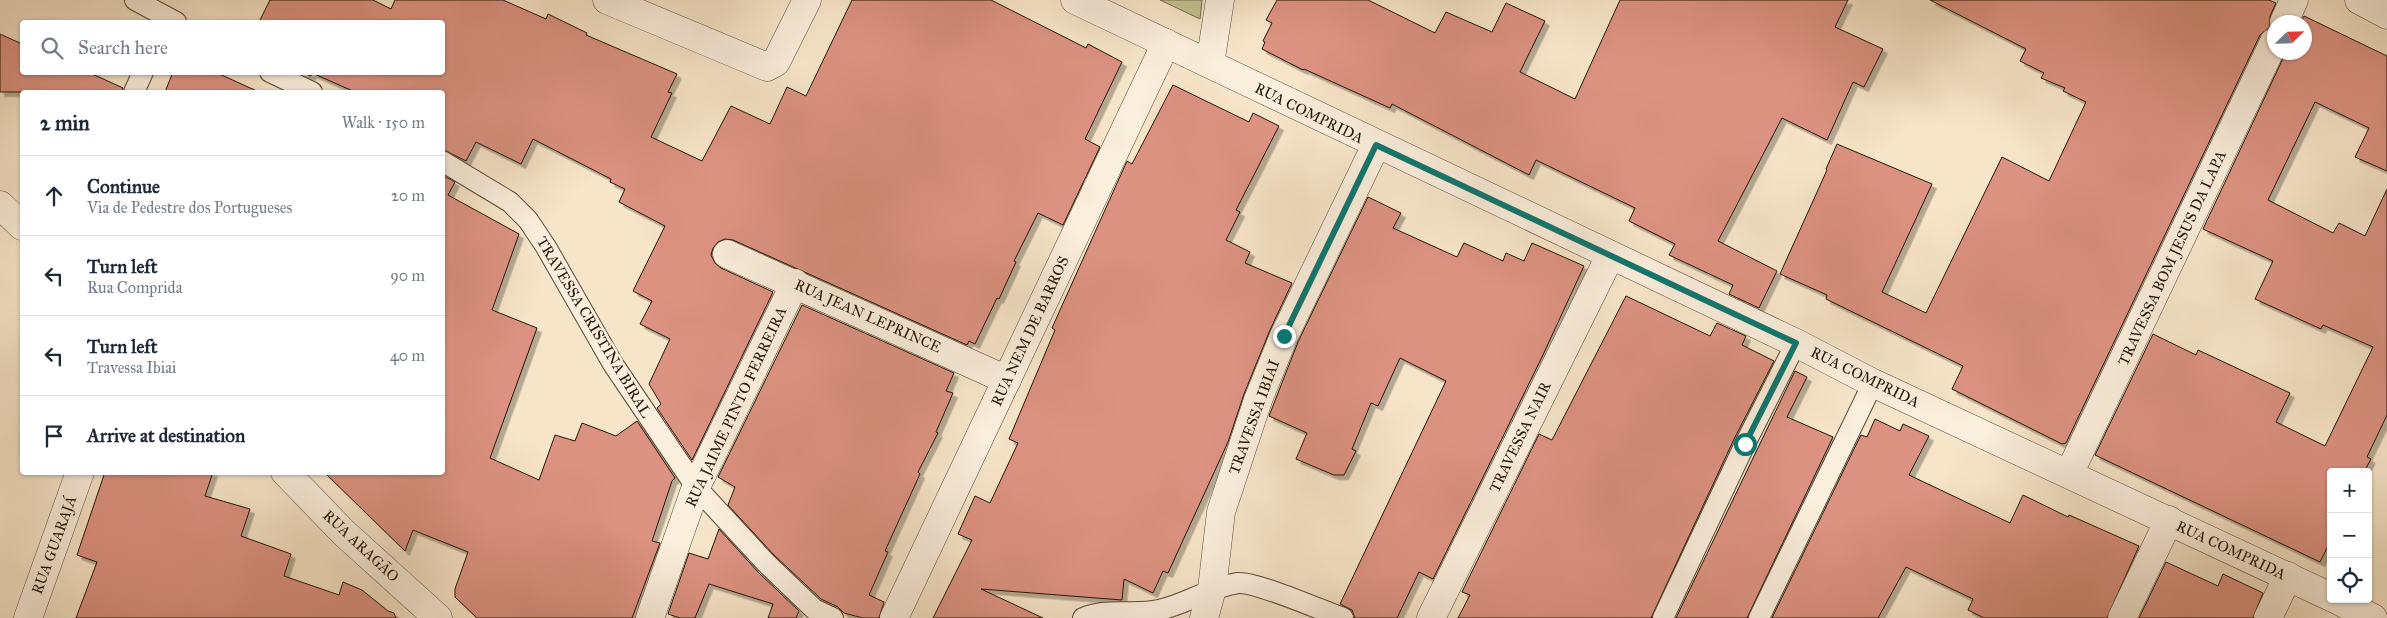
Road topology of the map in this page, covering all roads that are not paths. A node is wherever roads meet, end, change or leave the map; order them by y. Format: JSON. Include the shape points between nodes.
{"nodes":[{"id":1,"x":135,"y":0,"type":"edge"},
{"id":2,"x":607,"y":0,"type":"edge"},
{"id":3,"x":807,"y":0,"type":"edge"},
{"id":4,"x":1074,"y":0,"type":"edge"},
{"id":5,"x":1220,"y":0,"type":"edge"},
{"id":6,"x":2294,"y":0,"type":"edge"},
{"id":7,"x":2359,"y":0,"type":"edge"},
{"id":8,"x":2287,"y":15,"type":"edge"},
{"id":9,"x":2387,"y":15,"type":"edge"},
{"id":10,"x":167,"y":20,"type":"edge"},
{"id":11,"x":1166,"y":44,"type":"junction"},
{"id":12,"x":2267,"y":57,"type":"edge"},
{"id":13,"x":1210,"y":64,"type":"junction"},
{"id":14,"x":142,"y":75,"type":"edge"},
{"id":15,"x":276,"y":75,"type":"edge"},
{"id":16,"x":135,"y":90,"type":"edge"},
{"id":17,"x":308,"y":90,"type":"edge"},
{"id":18,"x":1376,"y":145,"type":"junction"},
{"id":19,"x":445,"y":164,"type":"edge"},
{"id":20,"x":0,"y":206,"type":"edge"},
{"id":21,"x":20,"y":224,"type":"edge"},
{"id":22,"x":727,"y":254,"type":"dead end"},
{"id":23,"x":1610,"y":256,"type":"junction"},
{"id":24,"x":795,"y":283,"type":"junction"},
{"id":25,"x":1796,"y":343,"type":"junction"},
{"id":26,"x":1007,"y":380,"type":"junction"},
{"id":27,"x":1873,"y":383,"type":"junction"},
{"id":28,"x":2069,"y":474,"type":"junction"},
{"id":29,"x":79,"y":475,"type":"edge"},
{"id":30,"x":288,"y":475,"type":"edge"},
{"id":31,"x":696,"y":487,"type":"junction"},
{"id":32,"x":2169,"y":520,"type":"junction"},
{"id":33,"x":2288,"y":576,"type":"junction"},
{"id":34,"x":1212,"y":589,"type":"junction"},
{"id":35,"x":2327,"y":595,"type":"edge"},
{"id":36,"x":2343,"y":603,"type":"edge"},
{"id":37,"x":28,"y":618,"type":"edge"},
{"id":38,"x":438,"y":618,"type":"edge"},
{"id":39,"x":650,"y":618,"type":"edge"},
{"id":40,"x":833,"y":618,"type":"edge"},
{"id":41,"x":894,"y":618,"type":"edge"},
{"id":42,"x":1083,"y":618,"type":"edge"},
{"id":43,"x":1204,"y":618,"type":"edge"},
{"id":44,"x":1343,"y":618,"type":"edge"},
{"id":45,"x":1431,"y":618,"type":"edge"},
{"id":46,"x":1663,"y":618,"type":"edge"},
{"id":47,"x":1760,"y":618,"type":"edge"},
{"id":48,"x":2122,"y":618,"type":"edge"},
{"id":49,"x":2268,"y":618,"type":"edge"},
{"id":50,"x":2374,"y":618,"type":"edge"}],
"edges":[{"from":1,"to":10,"type":"lane"},
{"from":2,"to":3,"type":"street","via":[[767,66],[776,62]]},
{"from":4,"to":11,"type":"street","name":"RUA COMPRIDA"},
{"from":5,"to":13,"type":"street"},
{"from":6,"to":8,"type":"street"},
{"from":7,"to":9,"type":"street"},
{"from":11,"to":13,"type":"street","name":"RUA COMPRIDA"},
{"from":11,"to":26,"type":"street","name":"RUA NEM DE BARROS"},
{"from":12,"to":28,"type":"street","name":"TRAVESSA BOM JESUS DA LAPA"},
{"from":13,"to":18,"type":"street","name":"RUA COMPRIDA"},
{"from":14,"to":16,"type":"lane"},
{"from":15,"to":17,"type":"lane"},
{"from":18,"to":23,"type":"street","name":"RUA COMPRIDA"},
{"from":18,"to":34,"type":"street","name":"TRAVESSA IBIAI","via":[[1284,336],[1258,400],[1221,512]]},
{"from":19,"to":31,"type":"lane","name":"TRAVESSA CRISTINA BIRAL","via":[[510,202],[528,220],[613,364]]},
{"from":20,"to":21,"type":"street"},
{"from":22,"to":24,"type":"street","name":"RUA JEAN LEPRINCE"},
{"from":23,"to":25,"type":"street","name":"RUA COMPRIDA"},
{"from":23,"to":45,"type":"street","name":"TRAVESSA NAIR"},
{"from":24,"to":26,"type":"street","name":"RUA JEAN LEPRINCE"},
{"from":24,"to":31,"type":"street","name":"RUA JAIME PINTO FERREIRA"},
{"from":25,"to":27,"type":"street","name":"RUA COMPRIDA"},
{"from":25,"to":46,"type":"lane"},
{"from":26,"to":41,"type":"street","name":"RUA NEM DE BARROS"},
{"from":27,"to":28,"type":"street","name":"RUA COMPRIDA"},
{"from":27,"to":47,"type":"lane"},
{"from":28,"to":32,"type":"street","name":"RUA COMPRIDA"},
{"from":29,"to":37,"type":"street","name":"RUA GUARAJÁ"},
{"from":30,"to":38,"type":"street","name":"RUA ARAGÃO","via":[[344,533]]},
{"from":31,"to":39,"type":"street","name":"RUA JAIME PINTO FERREIRA"},
{"from":31,"to":40,"type":"lane","name":"TRAVESSA CRISTINA BIRAL","via":[[780,577],[814,609]]},
{"from":32,"to":33,"type":"street","name":"RUA COMPRIDA"},
{"from":32,"to":48,"type":"street"},
{"from":33,"to":35,"type":"street","name":"RUA COMPRIDA"},
{"from":33,"to":49,"type":"street"},
{"from":34,"to":42,"type":"lane","via":[[1157,611],[1102,613]]},
{"from":34,"to":43,"type":"street","name":"TRAVESSA IBIAI"},
{"from":34,"to":44,"type":"lane","via":[[1247,582]]},
{"from":36,"to":50,"type":"street"}]}
